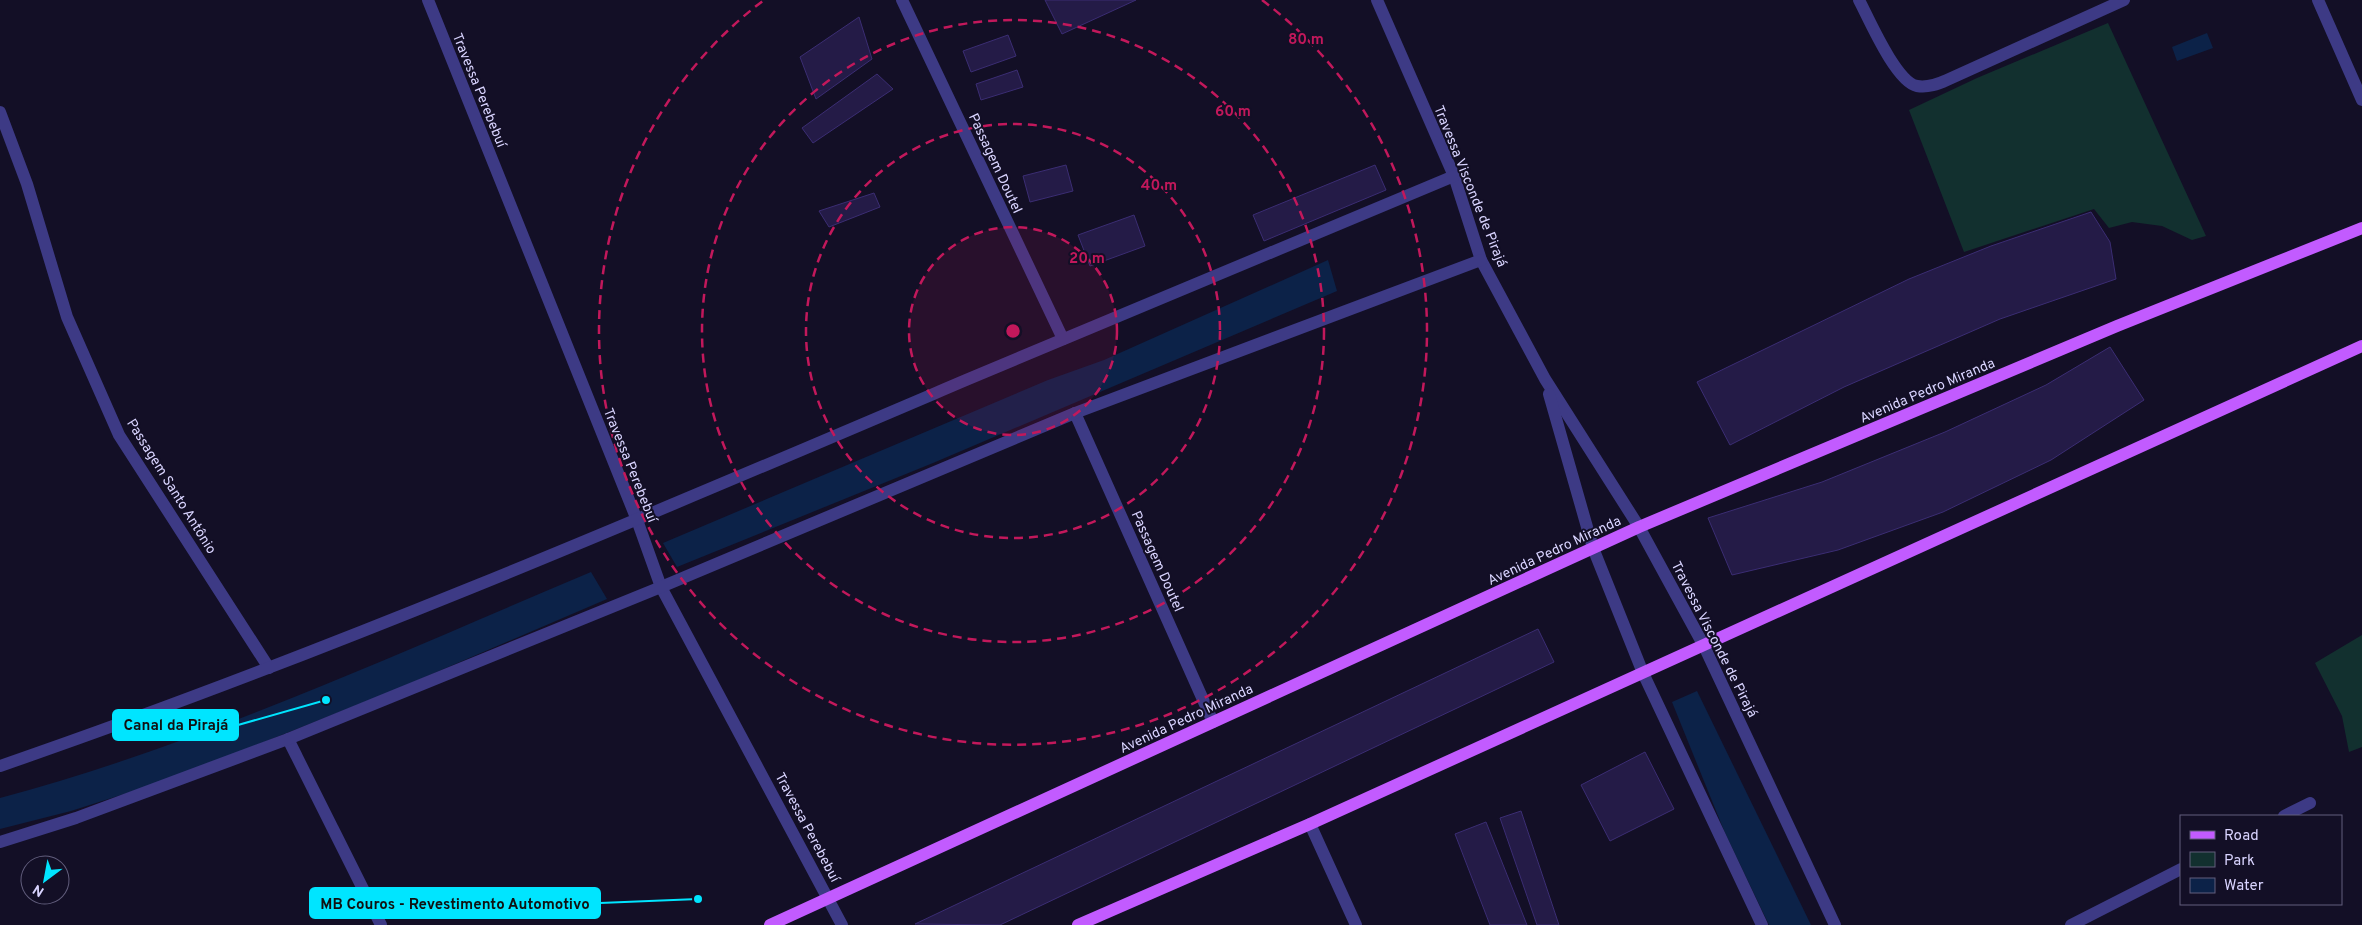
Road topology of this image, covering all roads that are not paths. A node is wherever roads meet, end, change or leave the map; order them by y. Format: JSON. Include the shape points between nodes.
{"nodes":[{"id":1,"x":428,"y":0,"type":"edge"},
{"id":2,"x":902,"y":0,"type":"edge"},
{"id":3,"x":1376,"y":0,"type":"edge"},
{"id":4,"x":1859,"y":0,"type":"edge"},
{"id":5,"x":2124,"y":0,"type":"edge"},
{"id":6,"x":2318,"y":0,"type":"edge"},
{"id":7,"x":2362,"y":100,"type":"edge"},
{"id":8,"x":0,"y":112,"type":"edge"},
{"id":9,"x":1454,"y":176,"type":"junction"},
{"id":10,"x":2362,"y":228,"type":"edge"},
{"id":11,"x":1482,"y":260,"type":"junction"},
{"id":12,"x":1062,"y":339,"type":"junction"},
{"id":13,"x":2362,"y":346,"type":"edge"},
{"id":14,"x":1545,"y":379,"type":"junction"},
{"id":15,"x":1075,"y":413,"type":"junction"},
{"id":16,"x":638,"y":520,"type":"junction"},
{"id":17,"x":1640,"y":526,"type":"junction"},
{"id":18,"x":1593,"y":548,"type":"junction"},
{"id":19,"x":661,"y":587,"type":"junction"},
{"id":20,"x":1704,"y":646,"type":"junction"},
{"id":21,"x":269,"y":668,"type":"junction"},
{"id":22,"x":1643,"y":673,"type":"junction"},
{"id":23,"x":1213,"y":722,"type":"junction"},
{"id":24,"x":288,"y":739,"type":"junction"},
{"id":25,"x":0,"y":766,"type":"edge"},
{"id":26,"x":2310,"y":804,"type":"dead end"},
{"id":27,"x":2286,"y":815,"type":"edge"},
{"id":28,"x":1310,"y":824,"type":"junction"},
{"id":29,"x":0,"y":842,"type":"edge"},
{"id":30,"x":2180,"y":870,"type":"edge"},
{"id":31,"x":829,"y":898,"type":"junction"},
{"id":32,"x":381,"y":925,"type":"edge"},
{"id":33,"x":770,"y":925,"type":"edge"},
{"id":34,"x":842,"y":925,"type":"edge"},
{"id":35,"x":1078,"y":925,"type":"edge"},
{"id":36,"x":1356,"y":925,"type":"edge"},
{"id":37,"x":1762,"y":925,"type":"edge"},
{"id":38,"x":1835,"y":925,"type":"edge"},
{"id":39,"x":2071,"y":925,"type":"edge"}],
"edges":[{"from":1,"to":16,"type":"street","name":"Travessa Perebebuí"},
{"from":2,"to":12,"type":"street","name":"Passagem Doutel"},
{"from":3,"to":9,"type":"street","name":"Travessa Visconde de Pirajá"},
{"from":4,"to":5,"type":"street","via":[[1895,66],[1915,86],[1930,86]]},
{"from":6,"to":7,"type":"street"},
{"from":8,"to":21,"type":"street","name":"Passagem Santo Antônio","via":[[27,184],[67,317],[119,435]]},
{"from":9,"to":11,"type":"street","name":"Travessa Visconde de Pirajá"},
{"from":9,"to":12,"type":"street"},
{"from":10,"to":17,"type":"main road","name":"Avenida Pedro Miranda","via":[[2117,326]]},
{"from":11,"to":14,"type":"street","name":"Travessa Visconde de Pirajá"},
{"from":11,"to":15,"type":"street"},
{"from":12,"to":16,"type":"street"},
{"from":13,"to":20,"type":"main road"},
{"from":14,"to":17,"type":"street","name":"Travessa Visconde de Pirajá"},
{"from":14,"to":18,"type":"street","name":"Travessa Visconde de Pirajá"},
{"from":15,"to":19,"type":"street"},
{"from":15,"to":23,"type":"street","name":"Passagem Doutel"},
{"from":16,"to":19,"type":"street","name":"Travessa Perebebuí"},
{"from":16,"to":21,"type":"street"},
{"from":17,"to":18,"type":"main road","name":"Avenida Pedro Miranda"},
{"from":17,"to":20,"type":"street","name":"Travessa Visconde de Pirajá"},
{"from":18,"to":22,"type":"street","name":"Travessa Visconde de Pirajá"},
{"from":18,"to":23,"type":"main road","name":"Avenida Pedro Miranda"},
{"from":19,"to":24,"type":"street"},
{"from":19,"to":31,"type":"street","name":"Travessa Perebebuí"},
{"from":20,"to":22,"type":"main road"},
{"from":20,"to":38,"type":"street","name":"Travessa Visconde de Pirajá"},
{"from":21,"to":25,"type":"street"},
{"from":22,"to":28,"type":"main road"},
{"from":22,"to":37,"type":"street","name":"Travessa Visconde de Pirajá"},
{"from":23,"to":31,"type":"main road","name":"Avenida Pedro Miranda"},
{"from":24,"to":29,"type":"street","via":[[76,818]]},
{"from":24,"to":32,"type":"street"},
{"from":26,"to":27,"type":"street"},
{"from":28,"to":35,"type":"main road"},
{"from":28,"to":36,"type":"street"},
{"from":30,"to":39,"type":"street"},
{"from":31,"to":33,"type":"main road","name":"Avenida Pedro Miranda"},
{"from":31,"to":34,"type":"street","name":"Travessa Perebebuí"}]}
